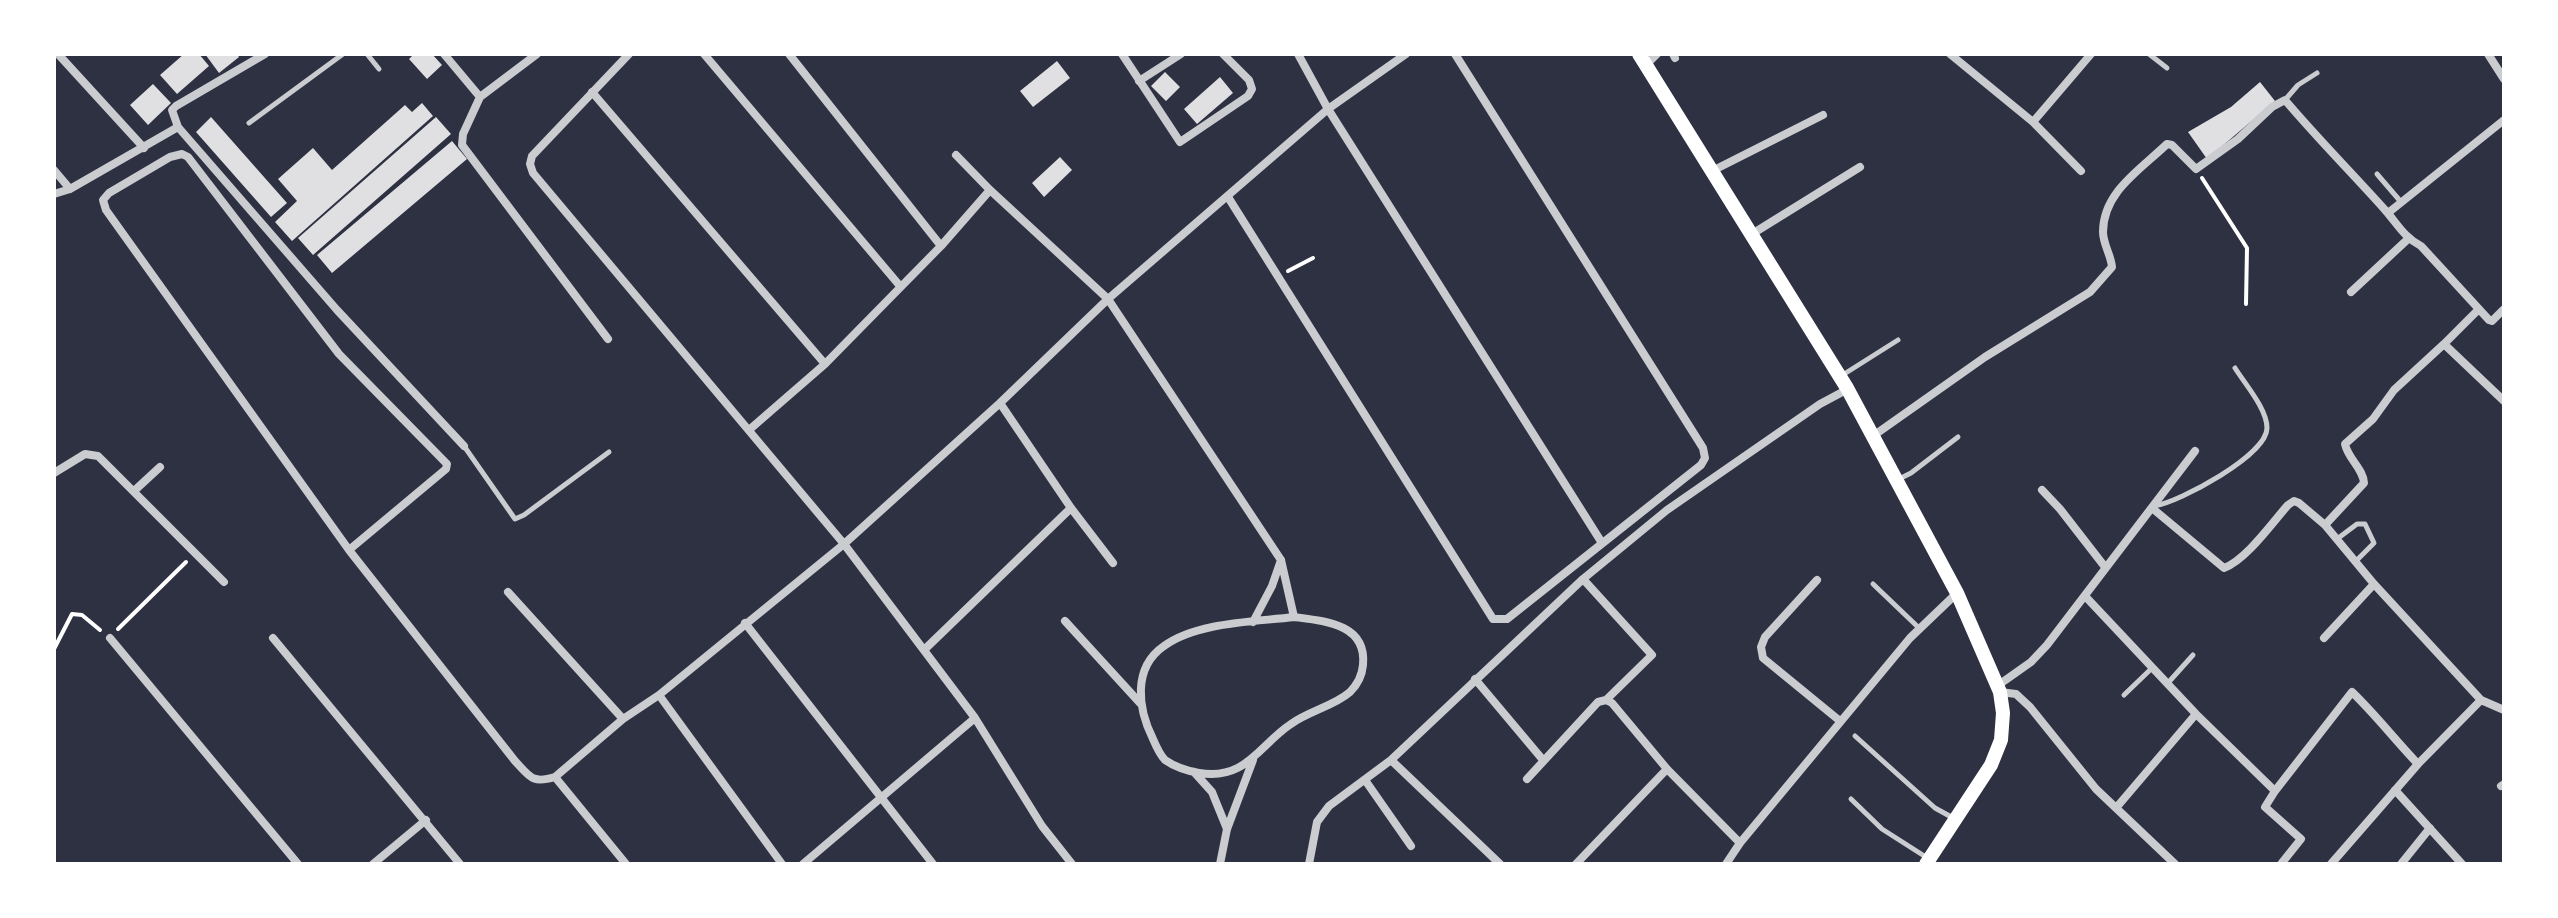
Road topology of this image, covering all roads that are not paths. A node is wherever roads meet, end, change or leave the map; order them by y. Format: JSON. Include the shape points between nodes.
{"nodes":[{"id":1,"x":58,"y":54,"type":"edge"},
{"id":2,"x":265,"y":54,"type":"edge"},
{"id":3,"x":343,"y":54,"type":"edge"},
{"id":4,"x":367,"y":54,"type":"edge"},
{"id":5,"x":444,"y":54,"type":"edge"},
{"id":6,"x":537,"y":54,"type":"edge"},
{"id":7,"x":629,"y":54,"type":"edge"},
{"id":8,"x":704,"y":54,"type":"edge"},
{"id":9,"x":789,"y":54,"type":"edge"},
{"id":10,"x":1122,"y":54,"type":"edge"},
{"id":11,"x":1181,"y":54,"type":"edge"},
{"id":12,"x":1223,"y":54,"type":"edge"},
{"id":13,"x":1298,"y":54,"type":"edge"},
{"id":14,"x":1405,"y":54,"type":"edge"},
{"id":15,"x":1455,"y":54,"type":"edge"},
{"id":16,"x":1657,"y":54,"type":"edge"},
{"id":17,"x":1950,"y":54,"type":"edge"},
{"id":18,"x":2091,"y":54,"type":"edge"},
{"id":19,"x":2149,"y":54,"type":"edge"},
{"id":20,"x":2488,"y":54,"type":"edge"},
{"id":21,"x":1643,"y":60,"type":"edge"},
{"id":22,"x":2167,"y":68,"type":"dead end"},
{"id":23,"x":379,"y":69,"type":"dead end"},
{"id":24,"x":2317,"y":73,"type":"dead end"},
{"id":25,"x":2503,"y":76,"type":"edge"},
{"id":26,"x":1139,"y":81,"type":"junction"},
{"id":27,"x":592,"y":92,"type":"junction"},
{"id":28,"x":480,"y":97,"type":"junction"},
{"id":29,"x":2285,"y":100,"type":"junction"},
{"id":30,"x":1328,"y":109,"type":"junction"},
{"id":31,"x":1823,"y":115,"type":"dead end"},
{"id":32,"x":2504,"y":120,"type":"edge"},
{"id":33,"x":2033,"y":122,"type":"junction"},
{"id":34,"x":249,"y":123,"type":"dead end"},
{"id":35,"x":178,"y":127,"type":"junction"},
{"id":36,"x":144,"y":148,"type":"junction"},
{"id":37,"x":956,"y":155,"type":"dead end"},
{"id":38,"x":1860,"y":167,"type":"dead end"},
{"id":39,"x":54,"y":170,"type":"edge"},
{"id":40,"x":1712,"y":171,"type":"junction"},
{"id":41,"x":2081,"y":171,"type":"dead end"},
{"id":42,"x":2377,"y":174,"type":"dead end"},
{"id":43,"x":70,"y":189,"type":"junction"},
{"id":44,"x":990,"y":190,"type":"junction"},
{"id":45,"x":54,"y":194,"type":"edge"},
{"id":46,"x":1228,"y":197,"type":"junction"},
{"id":47,"x":2402,"y":203,"type":"junction"},
{"id":48,"x":2388,"y":213,"type":"junction"},
{"id":49,"x":1752,"y":234,"type":"junction"},
{"id":50,"x":2408,"y":239,"type":"junction"},
{"id":51,"x":941,"y":246,"type":"junction"},
{"id":52,"x":900,"y":286,"type":"junction"},
{"id":53,"x":2351,"y":292,"type":"dead end"},
{"id":54,"x":1108,"y":299,"type":"junction"},
{"id":55,"x":2479,"y":309,"type":"junction"},
{"id":56,"x":2504,"y":309,"type":"edge"},
{"id":57,"x":608,"y":339,"type":"dead end"},
{"id":58,"x":1898,"y":340,"type":"dead end"},
{"id":59,"x":2444,"y":344,"type":"junction"},
{"id":60,"x":825,"y":364,"type":"junction"},
{"id":61,"x":2235,"y":368,"type":"dead end"},
{"id":62,"x":1845,"y":384,"type":"junction"},
{"id":63,"x":2504,"y":401,"type":"edge"},
{"id":64,"x":1000,"y":403,"type":"junction"},
{"id":65,"x":749,"y":430,"type":"junction"},
{"id":66,"x":1873,"y":436,"type":"junction"},
{"id":67,"x":1958,"y":437,"type":"dead end"},
{"id":68,"x":464,"y":446,"type":"joint"},
{"id":69,"x":2195,"y":451,"type":"dead end"},
{"id":70,"x":609,"y":452,"type":"dead end"},
{"id":71,"x":160,"y":467,"type":"dead end"},
{"id":72,"x":54,"y":473,"type":"edge"},
{"id":73,"x":1896,"y":480,"type":"junction"},
{"id":74,"x":2042,"y":490,"type":"dead end"},
{"id":75,"x":134,"y":491,"type":"junction"},
{"id":76,"x":2153,"y":507,"type":"junction"},
{"id":77,"x":1071,"y":508,"type":"junction"},
{"id":78,"x":2325,"y":525,"type":"junction"},
{"id":79,"x":2336,"y":539,"type":"junction"},
{"id":80,"x":1602,"y":543,"type":"junction"},
{"id":81,"x":844,"y":544,"type":"junction"},
{"id":82,"x":349,"y":550,"type":"junction"},
{"id":83,"x":1281,"y":560,"type":"junction"},
{"id":84,"x":2355,"y":562,"type":"junction"},
{"id":85,"x":1113,"y":563,"type":"dead end"},
{"id":86,"x":2105,"y":567,"type":"junction"},
{"id":87,"x":1583,"y":579,"type":"junction"},
{"id":88,"x":1817,"y":580,"type":"dead end"},
{"id":89,"x":224,"y":582,"type":"dead end"},
{"id":90,"x":1873,"y":584,"type":"dead end"},
{"id":91,"x":2374,"y":584,"type":"junction"},
{"id":92,"x":508,"y":592,"type":"dead end"},
{"id":93,"x":1957,"y":593,"type":"junction"},
{"id":94,"x":2085,"y":596,"type":"junction"},
{"id":95,"x":1294,"y":617,"type":"junction"},
{"id":96,"x":1065,"y":621,"type":"dead end"},
{"id":97,"x":1253,"y":622,"type":"junction"},
{"id":98,"x":745,"y":623,"type":"junction"},
{"id":99,"x":1919,"y":628,"type":"junction"},
{"id":100,"x":110,"y":638,"type":"road end"},
{"id":101,"x":273,"y":638,"type":"dead end"},
{"id":102,"x":2324,"y":638,"type":"dead end"},
{"id":103,"x":924,"y":650,"type":"junction"},
{"id":104,"x":2193,"y":655,"type":"dead end"},
{"id":105,"x":2152,"y":668,"type":"junction"},
{"id":106,"x":1475,"y":679,"type":"junction"},
{"id":107,"x":2167,"y":684,"type":"junction"},
{"id":108,"x":1998,"y":689,"type":"junction"},
{"id":109,"x":659,"y":695,"type":"junction"},
{"id":110,"x":2124,"y":695,"type":"dead end"},
{"id":111,"x":1606,"y":700,"type":"junction"},
{"id":112,"x":2481,"y":700,"type":"junction"},
{"id":113,"x":1140,"y":704,"type":"junction"},
{"id":114,"x":2504,"y":710,"type":"edge"},
{"id":115,"x":2196,"y":714,"type":"junction"},
{"id":116,"x":975,"y":718,"type":"junction"},
{"id":117,"x":623,"y":719,"type":"junction"},
{"id":118,"x":1840,"y":721,"type":"junction"},
{"id":119,"x":1855,"y":736,"type":"dead end"},
{"id":120,"x":1253,"y":760,"type":"junction"},
{"id":121,"x":1391,"y":760,"type":"junction"},
{"id":122,"x":1543,"y":760,"type":"junction"},
{"id":123,"x":2418,"y":764,"type":"junction"},
{"id":124,"x":1667,"y":769,"type":"junction"},
{"id":125,"x":1193,"y":772,"type":"junction"},
{"id":126,"x":555,"y":777,"type":"junction"},
{"id":127,"x":1527,"y":779,"type":"dead end"},
{"id":128,"x":1365,"y":780,"type":"junction"},
{"id":129,"x":2395,"y":790,"type":"junction"},
{"id":130,"x":2275,"y":791,"type":"junction"},
{"id":131,"x":880,"y":799,"type":"junction"},
{"id":132,"x":1851,"y":799,"type":"dead end"},
{"id":133,"x":2116,"y":808,"type":"junction"},
{"id":134,"x":1956,"y":819,"type":"junction"},
{"id":135,"x":426,"y":820,"type":"junction"},
{"id":136,"x":2430,"y":828,"type":"junction"},
{"id":137,"x":1227,"y":829,"type":"junction"},
{"id":138,"x":1740,"y":843,"type":"junction"},
{"id":139,"x":1411,"y":846,"type":"dead end"},
{"id":140,"x":1928,"y":862,"type":"edge"},
{"id":141,"x":298,"y":864,"type":"edge"},
{"id":142,"x":373,"y":864,"type":"edge"},
{"id":143,"x":460,"y":864,"type":"edge"},
{"id":144,"x":626,"y":864,"type":"edge"},
{"id":145,"x":782,"y":864,"type":"edge"},
{"id":146,"x":803,"y":864,"type":"edge"},
{"id":147,"x":933,"y":864,"type":"edge"},
{"id":148,"x":1072,"y":864,"type":"edge"},
{"id":149,"x":1220,"y":864,"type":"edge"},
{"id":150,"x":1309,"y":864,"type":"edge"},
{"id":151,"x":1500,"y":864,"type":"edge"},
{"id":152,"x":1576,"y":864,"type":"edge"},
{"id":153,"x":1726,"y":864,"type":"edge"},
{"id":154,"x":2175,"y":864,"type":"edge"},
{"id":155,"x":2281,"y":864,"type":"edge"},
{"id":156,"x":2331,"y":864,"type":"edge"},
{"id":157,"x":2401,"y":864,"type":"edge"},
{"id":158,"x":2462,"y":864,"type":"edge"}],
"edges":[{"from":1,"to":36,"type":"street"},
{"from":2,"to":35,"type":"street","via":[[176,106],[172,110]]},
{"from":3,"to":34,"type":"lane"},
{"from":4,"to":23,"type":"lane"},
{"from":5,"to":28,"type":"street"},
{"from":6,"to":28,"type":"street"},
{"from":7,"to":27,"type":"street"},
{"from":8,"to":52,"type":"street"},
{"from":9,"to":51,"type":"street"},
{"from":10,"to":26,"type":"street"},
{"from":11,"to":26,"type":"street"},
{"from":12,"to":26,"type":"street","via":[[1252,89],[1180,142]]},
{"from":13,"to":30,"type":"street"},
{"from":14,"to":30,"type":"street"},
{"from":15,"to":80,"type":"street","via":[[1703,448],[1701,465]]},
{"from":16,"to":21,"type":"street"},
{"from":17,"to":33,"type":"street"},
{"from":18,"to":33,"type":"street"},
{"from":19,"to":22,"type":"lane"},
{"from":20,"to":25,"type":"street"},
{"from":21,"to":40,"type":"main road"},
{"from":24,"to":29,"type":"lane"},
{"from":27,"to":60,"type":"street"},
{"from":27,"to":65,"type":"street","via":[[532,156],[533,173]]},
{"from":28,"to":57,"type":"street","via":[[462,145]]},
{"from":29,"to":48,"type":"street"},
{"from":29,"to":66,"type":"street","via":[[2196,169],[2167,144],[2112,197],[2103,236],[2112,267],[2090,292]]},
{"from":30,"to":46,"type":"street"},
{"from":30,"to":80,"type":"street"},
{"from":31,"to":40,"type":"street"},
{"from":32,"to":47,"type":"street"},
{"from":33,"to":41,"type":"street"},
{"from":35,"to":36,"type":"street"},
{"from":35,"to":68,"type":"street"},
{"from":36,"to":43,"type":"street"},
{"from":37,"to":44,"type":"street"},
{"from":38,"to":49,"type":"street"},
{"from":39,"to":43,"type":"street"},
{"from":40,"to":49,"type":"main road"},
{"from":42,"to":47,"type":"lane"},
{"from":43,"to":45,"type":"street"},
{"from":44,"to":51,"type":"street"},
{"from":44,"to":54,"type":"street"},
{"from":46,"to":54,"type":"street"},
{"from":46,"to":80,"type":"street","via":[[1493,619],[1507,619]]},
{"from":47,"to":48,"type":"street"},
{"from":48,"to":50,"type":"street"},
{"from":49,"to":62,"type":"main road"},
{"from":50,"to":53,"type":"street"},
{"from":50,"to":55,"type":"street","via":[[2421,246]]},
{"from":51,"to":52,"type":"street"},
{"from":52,"to":60,"type":"street"},
{"from":54,"to":64,"type":"street"},
{"from":54,"to":83,"type":"street"},
{"from":55,"to":56,"type":"street","via":[[2490,321]]},
{"from":55,"to":59,"type":"street"},
{"from":58,"to":62,"type":"lane"},
{"from":59,"to":63,"type":"street"},
{"from":59,"to":78,"type":"street","via":[[2345,444],[2364,483]]},
{"from":60,"to":65,"type":"street"},
{"from":61,"to":76,"type":"lane","via":[[2262,412],[2265,438],[2235,466],[2188,496]]},
{"from":62,"to":66,"type":"main road"},
{"from":62,"to":87,"type":"street","via":[[1667,510]]},
{"from":64,"to":77,"type":"street"},
{"from":64,"to":81,"type":"street"},
{"from":65,"to":81,"type":"street"},
{"from":66,"to":73,"type":"main road"},
{"from":67,"to":73,"type":"lane"},
{"from":68,"to":70,"type":"lane","via":[[515,519]]},
{"from":69,"to":76,"type":"street"},
{"from":71,"to":75,"type":"street"},
{"from":72,"to":75,"type":"street","via":[[85,454],[98,456]]},
{"from":73,"to":93,"type":"main road"},
{"from":74,"to":86,"type":"street"},
{"from":75,"to":89,"type":"street"},
{"from":76,"to":78,"type":"street","via":[[2224,568],[2294,501]]},
{"from":76,"to":86,"type":"street"},
{"from":77,"to":85,"type":"street"},
{"from":77,"to":103,"type":"street"},
{"from":78,"to":79,"type":"street"},
{"from":79,"to":84,"type":"street"},
{"from":79,"to":84,"type":"lane","via":[[2365,524],[2374,543]]},
{"from":81,"to":98,"type":"street"},
{"from":81,"to":103,"type":"street"},
{"from":82,"to":82,"type":"street","via":[[106,210],[103,200],[109,193],[170,157],[188,157],[339,354],[445,459],[446,469]]},
{"from":82,"to":126,"type":"street","via":[[530,778]]},
{"from":83,"to":95,"type":"street"},
{"from":83,"to":97,"type":"street"},
{"from":84,"to":91,"type":"street"},
{"from":86,"to":94,"type":"street"},
{"from":87,"to":106,"type":"street"},
{"from":87,"to":111,"type":"street","via":[[1652,655]]},
{"from":88,"to":118,"type":"street","via":[[1761,647],[1763,658]]},
{"from":90,"to":99,"type":"lane"},
{"from":91,"to":102,"type":"street"},
{"from":91,"to":112,"type":"street"},
{"from":92,"to":117,"type":"street"},
{"from":93,"to":99,"type":"street"},
{"from":93,"to":108,"type":"main road"},
{"from":94,"to":105,"type":"street"},
{"from":94,"to":108,"type":"street","via":[[2031,662]]},
{"from":95,"to":97,"type":"street"},
{"from":95,"to":120,"type":"street","via":[[1341,626],[1355,635],[1364,649],[1359,682],[1349,693],[1288,726]]},
{"from":96,"to":113,"type":"street"},
{"from":97,"to":113,"type":"street","via":[[1195,631],[1163,646],[1148,663]]},
{"from":98,"to":109,"type":"street"},
{"from":98,"to":131,"type":"street"},
{"from":99,"to":118,"type":"street"},
{"from":100,"to":141,"type":"street"},
{"from":101,"to":135,"type":"street"},
{"from":103,"to":116,"type":"street"},
{"from":104,"to":107,"type":"lane"},
{"from":105,"to":107,"type":"street"},
{"from":105,"to":110,"type":"lane"},
{"from":106,"to":121,"type":"street"},
{"from":106,"to":122,"type":"street"},
{"from":107,"to":115,"type":"street"},
{"from":108,"to":133,"type":"street","via":[[2016,694],[2030,707]]},
{"from":108,"to":134,"type":"main road","via":[[2001,740]]},
{"from":109,"to":117,"type":"street"},
{"from":109,"to":145,"type":"street"},
{"from":111,"to":122,"type":"street","via":[[1598,702]]},
{"from":111,"to":124,"type":"street"},
{"from":112,"to":114,"type":"street"},
{"from":112,"to":123,"type":"street"},
{"from":113,"to":125,"type":"street","via":[[1164,759]]},
{"from":115,"to":130,"type":"street"},
{"from":115,"to":133,"type":"street"},
{"from":116,"to":131,"type":"street"},
{"from":116,"to":148,"type":"street"},
{"from":117,"to":126,"type":"street"},
{"from":118,"to":138,"type":"street"},
{"from":119,"to":134,"type":"lane","via":[[1935,808]]},
{"from":120,"to":125,"type":"street","via":[[1229,771]]},
{"from":120,"to":137,"type":"street"},
{"from":121,"to":128,"type":"street"},
{"from":121,"to":151,"type":"street"},
{"from":122,"to":127,"type":"street"},
{"from":123,"to":129,"type":"street"},
{"from":123,"to":130,"type":"street","via":[[2352,692]]},
{"from":124,"to":138,"type":"street"},
{"from":124,"to":152,"type":"street"},
{"from":125,"to":137,"type":"street","via":[[1212,792]]},
{"from":126,"to":144,"type":"street"},
{"from":128,"to":139,"type":"street"},
{"from":128,"to":150,"type":"street","via":[[1329,806],[1317,822]]},
{"from":129,"to":136,"type":"street"},
{"from":129,"to":156,"type":"street"},
{"from":130,"to":155,"type":"street","via":[[2265,807],[2301,839]]},
{"from":131,"to":146,"type":"street"},
{"from":131,"to":147,"type":"street"},
{"from":132,"to":140,"type":"lane"},
{"from":133,"to":154,"type":"street"},
{"from":134,"to":140,"type":"main road"},
{"from":135,"to":142,"type":"street"},
{"from":135,"to":143,"type":"street"},
{"from":136,"to":157,"type":"street"},
{"from":136,"to":158,"type":"street"},
{"from":137,"to":149,"type":"street"},
{"from":138,"to":153,"type":"street"}]}
